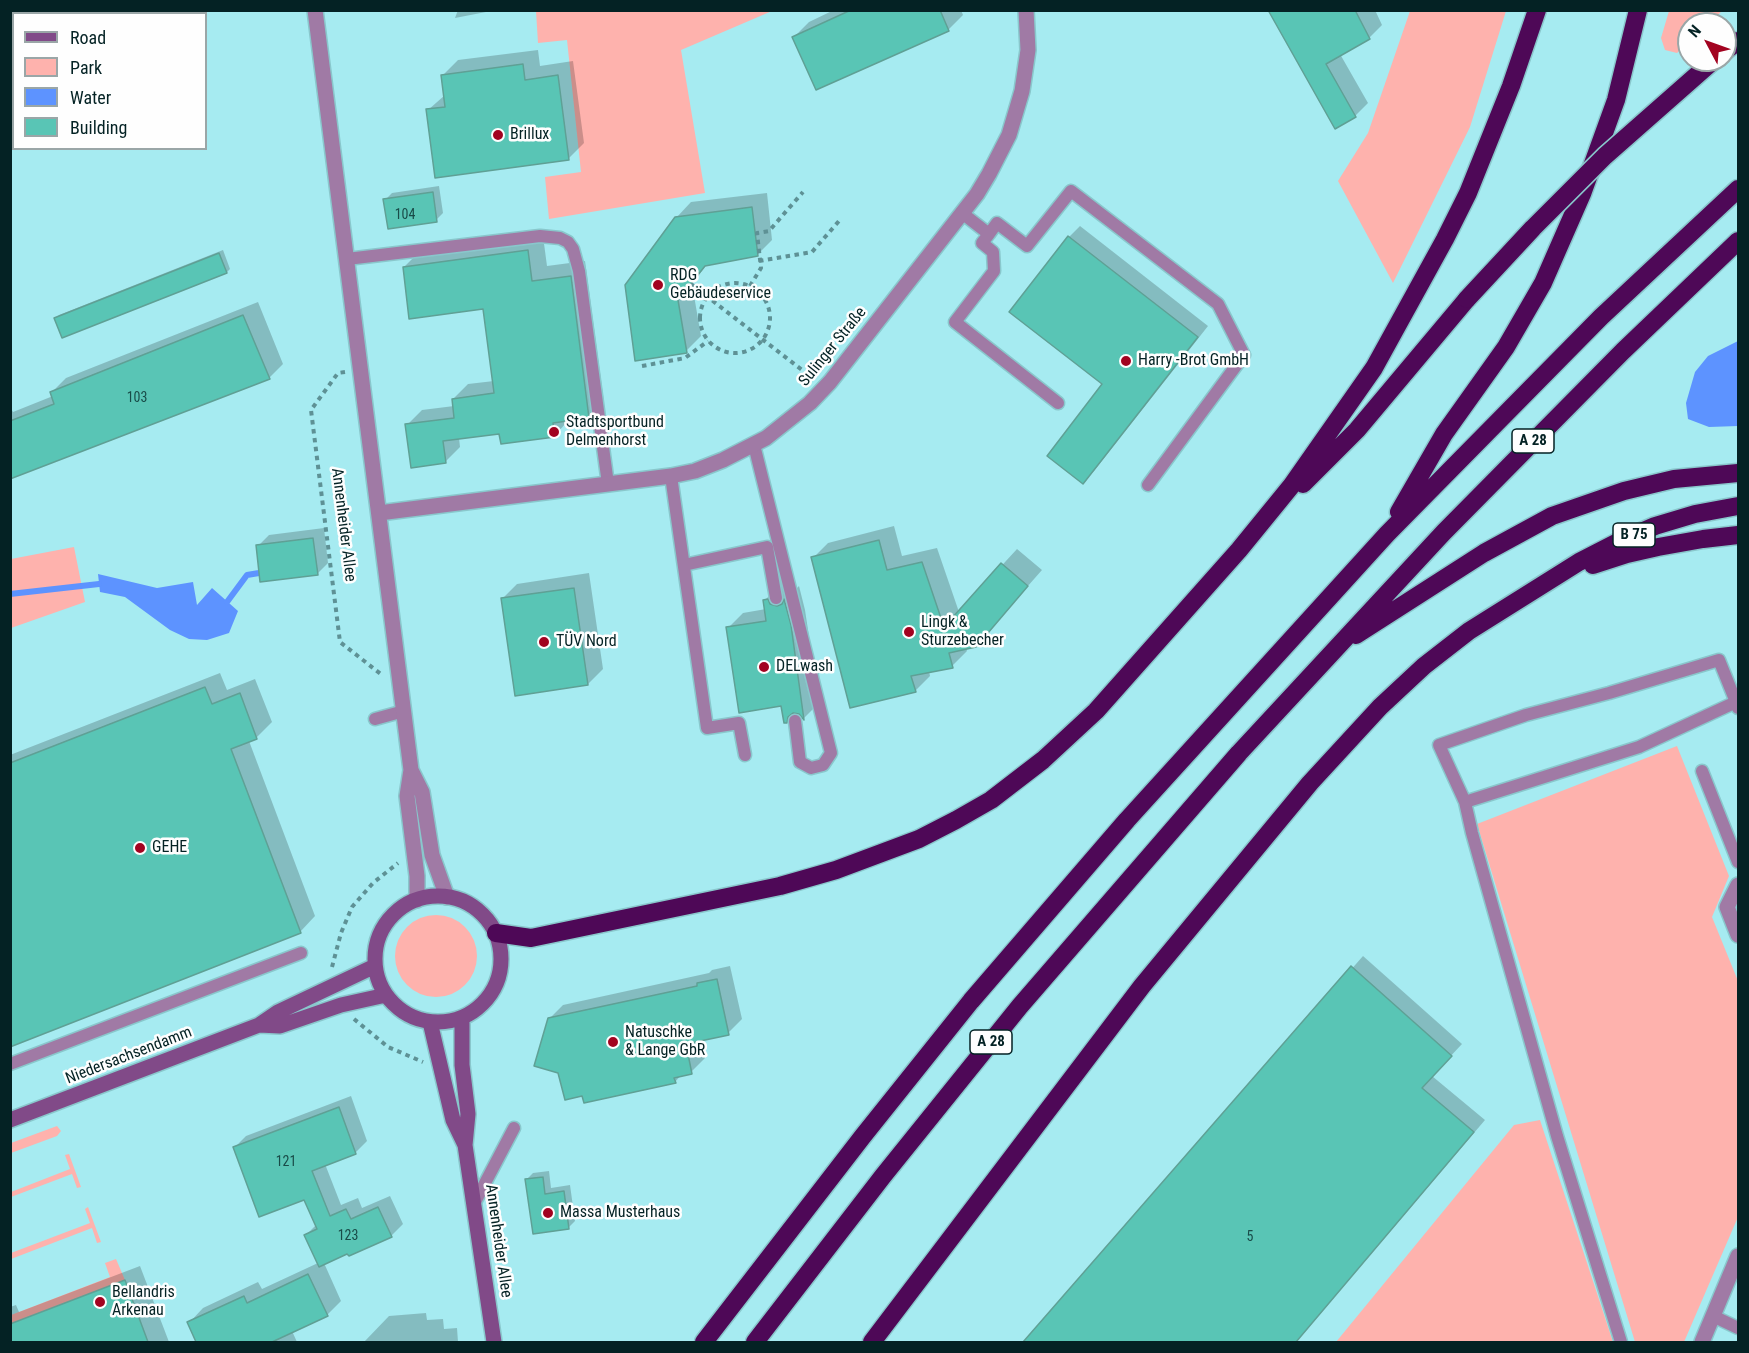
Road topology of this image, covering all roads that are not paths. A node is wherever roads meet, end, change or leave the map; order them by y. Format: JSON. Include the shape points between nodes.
{"nodes":[{"id":1,"x":315,"y":10,"type":"edge"},
{"id":2,"x":1026,"y":10,"type":"edge"},
{"id":3,"x":1536,"y":10,"type":"edge"},
{"id":4,"x":1638,"y":10,"type":"edge"},
{"id":5,"x":1700,"y":72,"type":"edge"},
{"id":6,"x":1738,"y":189,"type":"edge"},
{"id":7,"x":962,"y":213,"type":"junction"},
{"id":8,"x":988,"y":234,"type":"junction"},
{"id":9,"x":1738,"y":241,"type":"edge"},
{"id":10,"x":347,"y":259,"type":"junction"},
{"id":11,"x":1058,"y":403,"type":"dead end"},
{"id":12,"x":754,"y":445,"type":"junction"},
{"id":13,"x":1738,"y":473,"type":"edge"},
{"id":14,"x":671,"y":476,"type":"junction"},
{"id":15,"x":608,"y":484,"type":"junction"},
{"id":16,"x":1148,"y":484,"type":"dead end"},
{"id":17,"x":1738,"y":506,"type":"edge"},
{"id":18,"x":379,"y":513,"type":"junction"},
{"id":19,"x":1387,"y":534,"type":"junction"},
{"id":20,"x":1738,"y":535,"type":"edge"},
{"id":21,"x":1239,"y":550,"type":"junction"},
{"id":22,"x":684,"y":565,"type":"junction"},
{"id":23,"x":1538,"y":587,"type":"junction"},
{"id":24,"x":776,"y":598,"type":"dead end"},
{"id":25,"x":1334,"y":649,"type":"junction"},
{"id":26,"x":1738,"y":704,"type":"edge"},
{"id":27,"x":404,"y":711,"type":"junction"},
{"id":28,"x":375,"y":719,"type":"dead end"},
{"id":29,"x":795,"y":721,"type":"dead end"},
{"id":30,"x":744,"y":755,"type":"dead end"},
{"id":31,"x":411,"y":770,"type":"junction"},
{"id":32,"x":1702,"y":771,"type":"dead end"},
{"id":33,"x":1465,"y":802,"type":"junction"},
{"id":34,"x":1738,"y":862,"type":"edge"},
{"id":35,"x":1738,"y":885,"type":"edge"},
{"id":36,"x":447,"y":897,"type":"junction"},
{"id":37,"x":417,"y":900,"type":"junction"},
{"id":38,"x":496,"y":933,"type":"junction"},
{"id":39,"x":1738,"y":934,"type":"edge"},
{"id":40,"x":301,"y":953,"type":"dead end"},
{"id":41,"x":375,"y":966,"type":"junction"},
{"id":42,"x":386,"y":995,"type":"junction"},
{"id":43,"x":462,"y":1018,"type":"junction"},
{"id":44,"x":430,"y":1022,"type":"junction"},
{"id":45,"x":259,"y":1025,"type":"junction"},
{"id":46,"x":10,"y":1064,"type":"edge"},
{"id":47,"x":10,"y":1120,"type":"edge"},
{"id":48,"x":513,"y":1128,"type":"dead end"},
{"id":49,"x":465,"y":1145,"type":"junction"},
{"id":50,"x":474,"y":1204,"type":"junction"},
{"id":51,"x":1738,"y":1256,"type":"edge"},
{"id":52,"x":1713,"y":1316,"type":"junction"},
{"id":53,"x":1738,"y":1328,"type":"edge"},
{"id":54,"x":494,"y":1342,"type":"edge"},
{"id":55,"x":704,"y":1342,"type":"edge"},
{"id":56,"x":755,"y":1342,"type":"edge"},
{"id":57,"x":872,"y":1342,"type":"edge"},
{"id":58,"x":1621,"y":1342,"type":"edge"},
{"id":59,"x":1701,"y":1342,"type":"edge"}],
"edges":[{"from":1,"to":10,"type":"street"},
{"from":2,"to":7,"type":"street","name":"Sulinger Straße","via":[[1028,50],[1016,117],[989,174]]},
{"from":3,"to":21,"type":"highway","via":[[1485,152],[1404,316],[1374,368],[1299,475]]},
{"from":4,"to":19,"type":"highway","via":[[1616,100],[1582,194],[1543,283],[1506,347],[1444,434]]},
{"from":5,"to":21,"type":"highway","bridge":true,"via":[[1605,156],[1533,228],[1467,299],[1357,430]]},
{"from":6,"to":19,"type":"highway","number":"A 28","via":[[1601,317]]},
{"from":7,"to":8,"type":"lane"},
{"from":7,"to":12,"type":"street","name":"Sulinger Straße","via":[[825,388]]},
{"from":8,"to":11,"type":"lane","via":[[982,243],[993,252],[994,271],[955,322]]},
{"from":8,"to":16,"type":"lane","via":[[997,223],[1027,246],[1071,191],[1218,304],[1244,355]]},
{"from":9,"to":25,"type":"highway","number":"A 28","via":[[1590,384]]},
{"from":10,"to":15,"type":"lane","via":[[540,236],[568,242],[579,271]]},
{"from":10,"to":18,"type":"street"},
{"from":12,"to":14,"type":"street","name":"Sulinger Straße","via":[[695,471]]},
{"from":12,"to":29,"type":"lane","via":[[831,753],[823,765],[811,768],[800,762]]},
{"from":13,"to":25,"type":"highway","via":[[1674,479],[1624,491],[1552,516],[1484,553]]},
{"from":14,"to":15,"type":"street","name":"Sulinger Straße"},
{"from":14,"to":22,"type":"lane"},
{"from":15,"to":18,"type":"street","name":"Sulinger Straße"},
{"from":17,"to":23,"type":"highway","number":"B 75","via":[[1656,526],[1579,562]]},
{"from":18,"to":27,"type":"street"},
{"from":19,"to":55,"type":"highway","number":"A 28","via":[[1128,820],[971,1001]]},
{"from":20,"to":23,"type":"highway","via":[[1627,554]]},
{"from":21,"to":38,"type":"highway","via":[[1070,736],[991,800],[938,830],[879,855],[780,886],[531,938]]},
{"from":22,"to":24,"type":"lane","via":[[767,547]]},
{"from":22,"to":30,"type":"lane","via":[[707,728],[739,723]]},
{"from":23,"to":57,"type":"highway","via":[[1424,666],[1310,783],[1142,986]]},
{"from":25,"to":56,"type":"highway","number":"A 28","via":[[1020,1006]]},
{"from":26,"to":33,"type":"lane","via":[[1639,747]]},
{"from":26,"to":33,"type":"lane","via":[[1719,660],[1526,715],[1439,745]]},
{"from":27,"to":28,"type":"lane"},
{"from":27,"to":31,"type":"street"},
{"from":31,"to":36,"type":"street","via":[[422,792],[432,855]]},
{"from":31,"to":37,"type":"street","via":[[407,796]]},
{"from":32,"to":34,"type":"lane"},
{"from":33,"to":58,"type":"lane","via":[[1554,1125]]},
{"from":35,"to":39,"type":"street","via":[[1726,907]]},
{"from":36,"to":37,"type":"main road"},
{"from":36,"to":38,"type":"main road","via":[[467,903],[484,915]]},
{"from":37,"to":41,"type":"main road","via":[[394,914],[385,925]]},
{"from":38,"to":43,"type":"main road","via":[[501,965],[497,981],[477,1009]]},
{"from":40,"to":46,"type":"lane"},
{"from":41,"to":42,"type":"main road"},
{"from":41,"to":45,"type":"main road","name":"Niedersachsendamm"},
{"from":42,"to":44,"type":"main road","via":[[406,1013]]},
{"from":42,"to":45,"type":"main road","name":"Niedersachsendamm","via":[[341,1005],[280,1026]]},
{"from":43,"to":44,"type":"main road"},
{"from":43,"to":49,"type":"main road","name":"Annenheider Allee","via":[[468,1114]]},
{"from":44,"to":49,"type":"main road","name":"Annenheider Allee","via":[[453,1120]]},
{"from":45,"to":47,"type":"main road","name":"Niedersachsendamm"},
{"from":48,"to":50,"type":"lane"},
{"from":49,"to":50,"type":"main road","name":"Annenheider Allee"},
{"from":50,"to":54,"type":"main road","name":"Annenheider Allee"},
{"from":51,"to":52,"type":"street"},
{"from":52,"to":53,"type":"lane"},
{"from":52,"to":59,"type":"street"}]}
